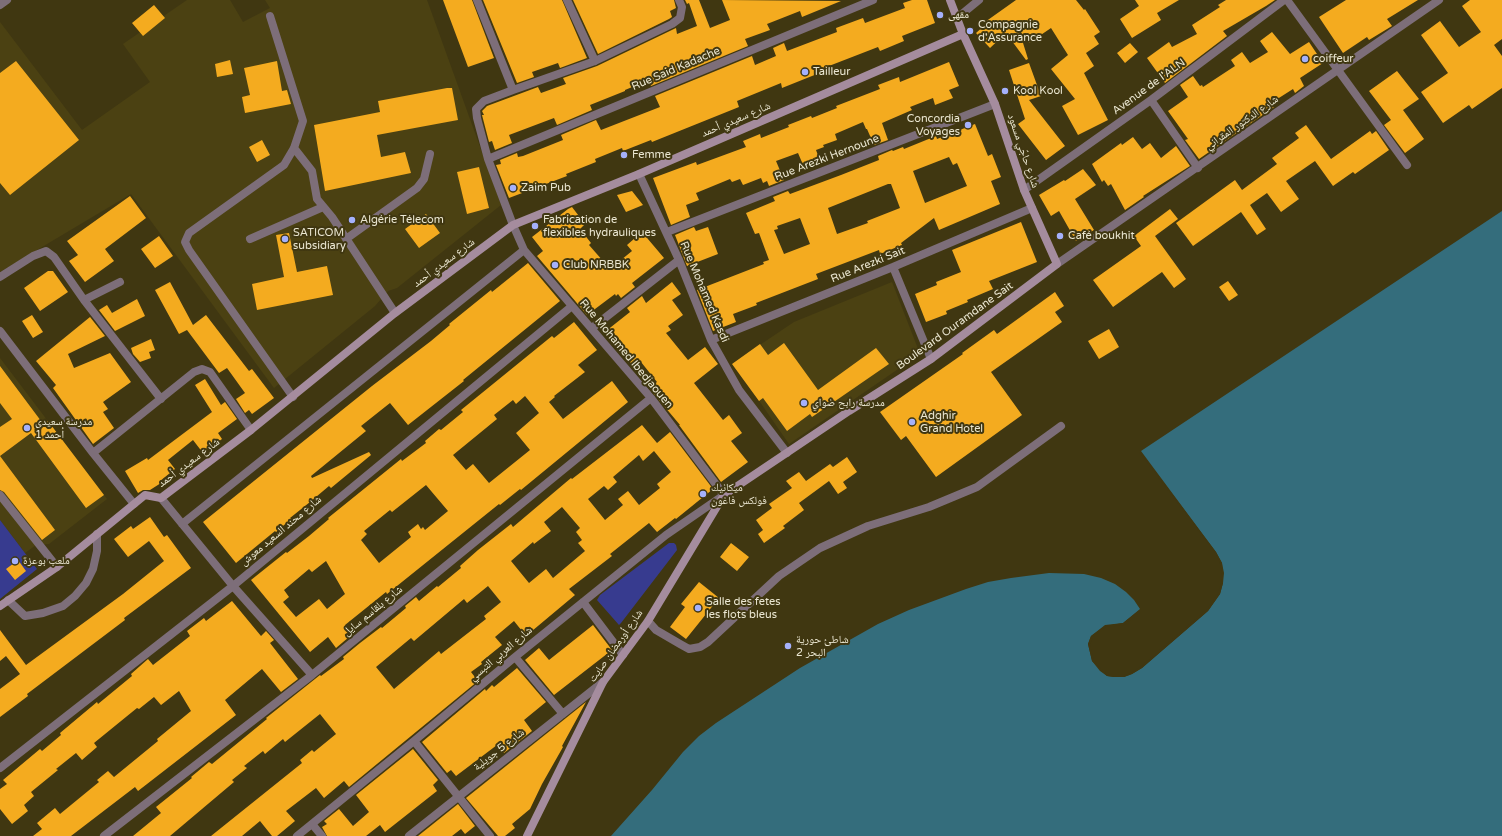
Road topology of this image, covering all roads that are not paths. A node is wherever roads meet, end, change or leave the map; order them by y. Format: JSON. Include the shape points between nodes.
{"nodes":[{"id":1,"x":7,"y":0,"type":"edge"},
{"id":2,"x":477,"y":0,"type":"edge"},
{"id":3,"x":567,"y":0,"type":"edge"},
{"id":4,"x":679,"y":0,"type":"edge"},
{"id":5,"x":873,"y":0,"type":"edge"},
{"id":6,"x":950,"y":0,"type":"edge"},
{"id":7,"x":979,"y":0,"type":"edge"},
{"id":8,"x":1286,"y":0,"type":"edge"},
{"id":9,"x":1439,"y":0,"type":"edge"},
{"id":10,"x":0,"y":5,"type":"edge"},
{"id":11,"x":270,"y":16,"type":"dead end"},
{"id":12,"x":957,"y":18,"type":"junction"},
{"id":13,"x":963,"y":34,"type":"junction"},
{"id":14,"x":595,"y":61,"type":"junction"},
{"id":15,"x":1338,"y":71,"type":"junction"},
{"id":16,"x":513,"y":90,"type":"junction"},
{"id":17,"x":1151,"y":100,"type":"junction"},
{"id":18,"x":995,"y":104,"type":"junction"},
{"id":19,"x":294,"y":148,"type":"junction"},
{"id":20,"x":430,"y":154,"type":"dead end"},
{"id":21,"x":488,"y":159,"type":"junction"},
{"id":22,"x":1407,"y":164,"type":"dead end"},
{"id":23,"x":1198,"y":168,"type":"junction"},
{"id":24,"x":639,"y":174,"type":"junction"},
{"id":25,"x":1024,"y":190,"type":"junction"},
{"id":26,"x":323,"y":207,"type":"junction"},
{"id":27,"x":1032,"y":208,"type":"junction"},
{"id":28,"x":513,"y":226,"type":"junction"},
{"id":29,"x":667,"y":232,"type":"junction"},
{"id":30,"x":250,"y":239,"type":"dead end"},
{"id":31,"x":346,"y":239,"type":"junction"},
{"id":32,"x":524,"y":250,"type":"junction"},
{"id":33,"x":679,"y":260,"type":"junction"},
{"id":34,"x":1057,"y":264,"type":"junction"},
{"id":35,"x":893,"y":268,"type":"junction"},
{"id":36,"x":0,"y":277,"type":"edge"},
{"id":37,"x":120,"y":282,"type":"dead end"},
{"id":38,"x":84,"y":300,"type":"junction"},
{"id":39,"x":572,"y":306,"type":"junction"},
{"id":40,"x":395,"y":313,"type":"junction"},
{"id":41,"x":592,"y":328,"type":"junction"},
{"id":42,"x":0,"y":331,"type":"edge"},
{"id":43,"x":711,"y":340,"type":"junction"},
{"id":44,"x":931,"y":359,"type":"junction"},
{"id":45,"x":292,"y":397,"type":"junction"},
{"id":46,"x":650,"y":398,"type":"junction"},
{"id":47,"x":161,"y":399,"type":"junction"},
{"id":48,"x":1061,"y":426,"type":"dead end"},
{"id":49,"x":251,"y":430,"type":"junction"},
{"id":50,"x":93,"y":453,"type":"junction"},
{"id":51,"x":787,"y":453,"type":"junction"},
{"id":52,"x":0,"y":495,"type":"edge"},
{"id":53,"x":724,"y":496,"type":"junction"},
{"id":54,"x":161,"y":498,"type":"junction"},
{"id":55,"x":134,"y":504,"type":"junction"},
{"id":56,"x":182,"y":524,"type":"junction"},
{"id":57,"x":97,"y":534,"type":"junction"},
{"id":58,"x":57,"y":567,"type":"junction"},
{"id":59,"x":233,"y":586,"type":"junction"},
{"id":60,"x":8,"y":600,"type":"junction"},
{"id":61,"x":583,"y":602,"type":"junction"},
{"id":62,"x":0,"y":606,"type":"edge"},
{"id":63,"x":648,"y":621,"type":"junction"},
{"id":64,"x":623,"y":655,"type":"junction"},
{"id":65,"x":515,"y":657,"type":"junction"},
{"id":66,"x":312,"y":675,"type":"junction"},
{"id":67,"x":603,"y":682,"type":"junction"},
{"id":68,"x":563,"y":714,"type":"junction"},
{"id":69,"x":414,"y":742,"type":"junction"},
{"id":70,"x":0,"y":768,"type":"edge"},
{"id":71,"x":459,"y":796,"type":"junction"},
{"id":72,"x":312,"y":824,"type":"junction"},
{"id":73,"x":104,"y":836,"type":"edge"},
{"id":74,"x":297,"y":836,"type":"edge"},
{"id":75,"x":322,"y":836,"type":"edge"},
{"id":76,"x":409,"y":836,"type":"edge"},
{"id":77,"x":490,"y":836,"type":"edge"},
{"id":78,"x":527,"y":836,"type":"edge"}],
"edges":[{"from":1,"to":10,"type":"street"},
{"from":2,"to":16,"type":"street"},
{"from":3,"to":14,"type":"street"},
{"from":4,"to":14,"type":"street","via":[[682,7],[680,18],[672,24]]},
{"from":5,"to":21,"type":"street","name":"Rue Said Kadache"},
{"from":6,"to":12,"type":"street","name":"شارع حاجّي مسعود"},
{"from":7,"to":12,"type":"street"},
{"from":8,"to":15,"type":"street"},
{"from":8,"to":17,"type":"street","name":"Avenue de l'ALN"},
{"from":9,"to":15,"type":"street","name":"شارع الدكتور المقراني"},
{"from":11,"to":19,"type":"street","via":[[303,121]]},
{"from":12,"to":13,"type":"street","name":"شارع حاجّي مسعود"},
{"from":13,"to":18,"type":"street","name":"شارع حاجّي مسعود"},
{"from":13,"to":24,"type":"street","name":"شارع سعيدي أحمد"},
{"from":14,"to":16,"type":"street"},
{"from":15,"to":22,"type":"street"},
{"from":15,"to":23,"type":"street","name":"شارع الدكتور المقراني"},
{"from":16,"to":21,"type":"street","name":"Rue Mohamed Ibedjaouen","via":[[484,101],[476,109]]},
{"from":17,"to":23,"type":"street"},
{"from":17,"to":25,"type":"street","name":"Avenue de l'ALN"},
{"from":18,"to":25,"type":"street","name":"شارع حاجّي مسعود"},
{"from":18,"to":29,"type":"street","name":"Rue Arezki Hernoune"},
{"from":19,"to":26,"type":"street","via":[[312,171],[317,199]]},
{"from":19,"to":45,"type":"street","via":[[284,165],[189,233],[185,242]]},
{"from":20,"to":31,"type":"street","via":[[424,179],[417,188]]},
{"from":21,"to":28,"type":"street","name":"Rue Mohamed Ibedjaouen"},
{"from":23,"to":34,"type":"street","name":"شارع الدكتور المقراني"},
{"from":24,"to":28,"type":"street","name":"شارع سعيدي أحمد"},
{"from":24,"to":29,"type":"street","name":"Rue Mohamed Kasdi"},
{"from":25,"to":27,"type":"street","name":"شارع حاجّي مسعود"},
{"from":26,"to":30,"type":"street"},
{"from":26,"to":31,"type":"street"},
{"from":27,"to":34,"type":"street","name":"شارع حاجّي مسعود"},
{"from":27,"to":35,"type":"street","name":"Rue Arezki Sait"},
{"from":28,"to":32,"type":"street","name":"Rue Mohamed Ibedjaouen"},
{"from":28,"to":40,"type":"street","name":"شارع سعيدي أحمد"},
{"from":29,"to":33,"type":"street","name":"Rue Mohamed Kasdi"},
{"from":31,"to":40,"type":"street"},
{"from":32,"to":39,"type":"street","name":"Rue Mohamed Ibedjaouen"},
{"from":32,"to":56,"type":"street"},
{"from":33,"to":41,"type":"street"},
{"from":33,"to":43,"type":"street","name":"Rue Mohamed Kasdi"},
{"from":34,"to":44,"type":"street","name":"Boulevard Ouramdane Sait"},
{"from":35,"to":43,"type":"street","name":"Rue Arezki Sait"},
{"from":35,"to":44,"type":"street"},
{"from":36,"to":38,"type":"street","via":[[33,256],[46,251],[54,257]]},
{"from":37,"to":38,"type":"street"},
{"from":38,"to":47,"type":"street"},
{"from":39,"to":41,"type":"street","name":"Rue Mohamed Ibedjaouen"},
{"from":39,"to":59,"type":"street","name":"شارع محند السعيد معوش"},
{"from":40,"to":45,"type":"street","name":"شارع سعيدي أحمد"},
{"from":41,"to":46,"type":"street","name":"Rue Mohamed Ibedjaouen"},
{"from":42,"to":50,"type":"street"},
{"from":43,"to":51,"type":"street","name":"Rue Mohamed Kasdi","via":[[739,390]]},
{"from":44,"to":51,"type":"street","name":"Boulevard Ouramdane Sait"},
{"from":45,"to":49,"type":"street","name":"شارع سعيدي أحمد"},
{"from":46,"to":53,"type":"street","name":"Rue Mohamed Ibedjaouen"},
{"from":46,"to":66,"type":"street","name":"شارع بلقاسم سايل"},
{"from":47,"to":49,"type":"street","via":[[194,372],[202,369],[210,372]]},
{"from":47,"to":50,"type":"street"},
{"from":48,"to":63,"type":"street","via":[[977,487],[929,508],[868,526],[820,548],[779,576],[700,647],[689,649],[656,630]]},
{"from":49,"to":54,"type":"street","name":"شارع سعيدي أحمد"},
{"from":50,"to":55,"type":"street"},
{"from":51,"to":53,"type":"street","name":"Boulevard Ouramdane Sait"},
{"from":52,"to":58,"type":"street"},
{"from":53,"to":61,"type":"street","name":"شارع العربي التبسي","via":[[666,535]]},
{"from":53,"to":63,"type":"street","name":"شارع أورمضان صايت"},
{"from":54,"to":55,"type":"street","name":"شارع سعيدي أحمد","via":[[145,495]]},
{"from":54,"to":56,"type":"street"},
{"from":55,"to":57,"type":"street","name":"شارع سعيدي أحمد"},
{"from":56,"to":59,"type":"street"},
{"from":57,"to":58,"type":"street","name":"شارع سعيدي أحمد"},
{"from":57,"to":60,"type":"street","via":[[93,569],[75,596],[63,606],[25,616]]},
{"from":58,"to":60,"type":"street","name":"شارع سعيدي أحمد"},
{"from":59,"to":66,"type":"street"},
{"from":59,"to":70,"type":"street","name":"شارع محند السعيد معوش"},
{"from":60,"to":62,"type":"street","name":"شارع سعيدي أحمد"},
{"from":61,"to":64,"type":"street"},
{"from":61,"to":65,"type":"street","name":"شارع العربي التبسي"},
{"from":63,"to":64,"type":"street","name":"شارع أورمضان صايت"},
{"from":64,"to":67,"type":"street","name":"شارع أورمضان صايت"},
{"from":65,"to":68,"type":"street"},
{"from":65,"to":69,"type":"street","name":"شارع العربي التبسي"},
{"from":66,"to":73,"type":"street","name":"شارع بلقاسم سايل"},
{"from":67,"to":68,"type":"street","name":"شارع 5 جويلية"},
{"from":67,"to":78,"type":"street","name":"شارع أورمضان صايت"},
{"from":68,"to":71,"type":"street","name":"شارع 5 جويلية"},
{"from":69,"to":71,"type":"street"},
{"from":69,"to":72,"type":"street","name":"شارع العربي التبسي"},
{"from":71,"to":76,"type":"street","name":"شارع 5 جويلية"},
{"from":71,"to":77,"type":"street"},
{"from":72,"to":74,"type":"street","name":"شارع العربي التبسي"},
{"from":72,"to":75,"type":"street"}]}
